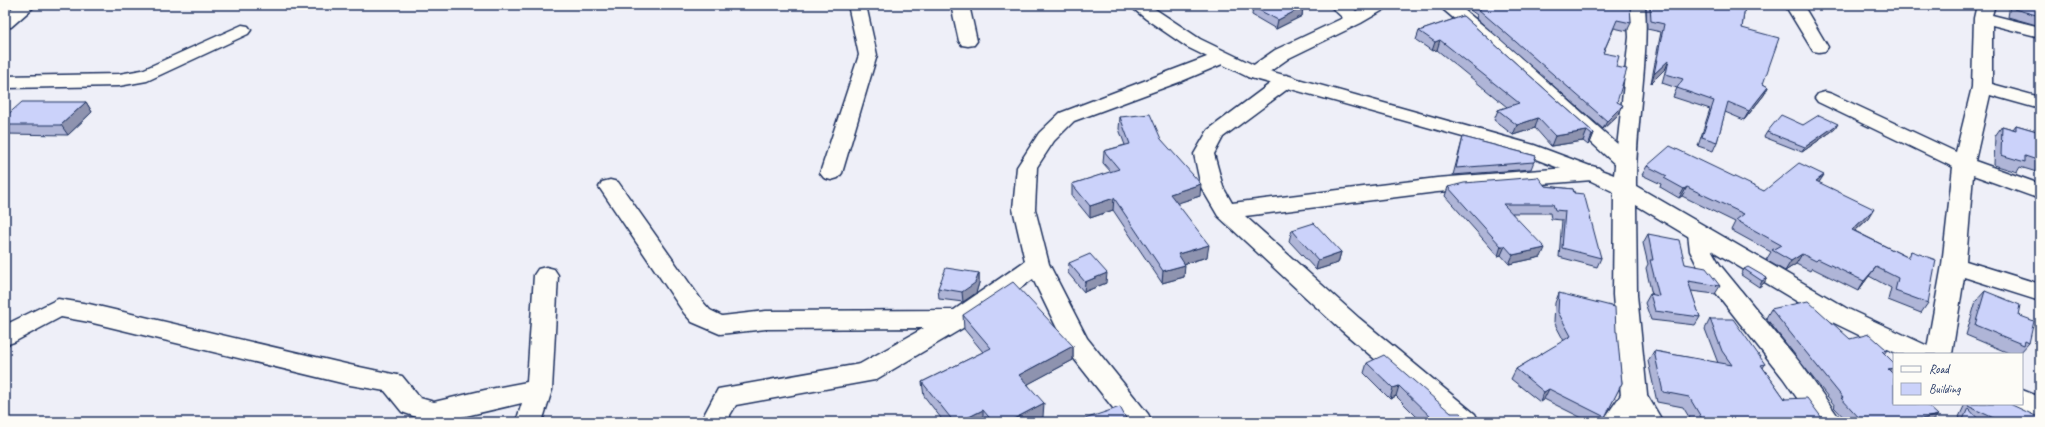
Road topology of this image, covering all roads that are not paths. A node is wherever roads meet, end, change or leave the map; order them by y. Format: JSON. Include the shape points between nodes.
{"nodes":[{"id":1,"x":27,"y":5,"type":"edge"},
{"id":2,"x":857,"y":5,"type":"edge"},
{"id":3,"x":960,"y":5,"type":"edge"},
{"id":4,"x":1138,"y":5,"type":"edge"},
{"id":5,"x":1338,"y":5,"type":"edge"},
{"id":6,"x":1379,"y":5,"type":"edge"},
{"id":7,"x":1447,"y":5,"type":"edge"},
{"id":8,"x":1636,"y":5,"type":"edge"},
{"id":9,"x":1794,"y":5,"type":"edge"},
{"id":10,"x":1984,"y":12,"type":"edge"},
{"id":11,"x":1355,"y":19,"type":"junction"},
{"id":12,"x":5,"y":23,"type":"edge"},
{"id":13,"x":242,"y":30,"type":"dead end"},
{"id":14,"x":2040,"y":32,"type":"edge"},
{"id":15,"x":968,"y":41,"type":"dead end"},
{"id":16,"x":1819,"y":47,"type":"dead end"},
{"id":17,"x":1220,"y":58,"type":"junction"},
{"id":18,"x":1255,"y":72,"type":"junction"},
{"id":19,"x":1286,"y":81,"type":"junction"},
{"id":20,"x":5,"y":82,"type":"edge"},
{"id":21,"x":1982,"y":87,"type":"junction"},
{"id":22,"x":1826,"y":98,"type":"dead end"},
{"id":23,"x":2040,"y":103,"type":"edge"},
{"id":24,"x":1625,"y":162,"type":"junction"},
{"id":25,"x":1964,"y":164,"type":"junction"},
{"id":26,"x":831,"y":173,"type":"dead end"},
{"id":27,"x":1592,"y":173,"type":"junction"},
{"id":28,"x":610,"y":187,"type":"dead end"},
{"id":29,"x":1624,"y":188,"type":"junction"},
{"id":30,"x":2040,"y":192,"type":"edge"},
{"id":31,"x":1226,"y":211,"type":"junction"},
{"id":32,"x":1699,"y":233,"type":"junction"},
{"id":33,"x":1037,"y":264,"type":"junction"},
{"id":34,"x":1954,"y":265,"type":"junction"},
{"id":35,"x":546,"y":275,"type":"dead end"},
{"id":36,"x":2040,"y":293,"type":"edge"},
{"id":37,"x":959,"y":319,"type":"junction"},
{"id":38,"x":5,"y":336,"type":"edge"},
{"id":39,"x":1919,"y":353,"type":"edge"},
{"id":40,"x":1939,"y":353,"type":"edge"},
{"id":41,"x":538,"y":390,"type":"junction"},
{"id":42,"x":1634,"y":396,"type":"junction"},
{"id":43,"x":2023,"y":400,"type":"edge"},
{"id":44,"x":2040,"y":408,"type":"edge"},
{"id":45,"x":529,"y":422,"type":"edge"},
{"id":46,"x":717,"y":422,"type":"edge"},
{"id":47,"x":1139,"y":422,"type":"edge"},
{"id":48,"x":1466,"y":422,"type":"edge"},
{"id":49,"x":1615,"y":422,"type":"edge"},
{"id":50,"x":1650,"y":422,"type":"edge"},
{"id":51,"x":1829,"y":422,"type":"edge"}],
"edges":[{"from":1,"to":12,"type":"street"},
{"from":2,"to":26,"type":"street","via":[[868,55]]},
{"from":3,"to":15,"type":"street"},
{"from":4,"to":17,"type":"street","via":[[1170,29]]},
{"from":5,"to":11,"type":"street"},
{"from":6,"to":11,"type":"street"},
{"from":7,"to":24,"type":"street","via":[[1496,45]]},
{"from":8,"to":24,"type":"street","via":[[1638,37]]},
{"from":9,"to":16,"type":"street"},
{"from":10,"to":14,"type":"street"},
{"from":10,"to":21,"type":"street"},
{"from":11,"to":18,"type":"street","via":[[1282,54]]},
{"from":13,"to":20,"type":"street","via":[[147,75],[119,80]]},
{"from":17,"to":18,"type":"street"},
{"from":17,"to":33,"type":"street","via":[[1067,117],[1046,137],[1027,167],[1024,209]]},
{"from":18,"to":19,"type":"street"},
{"from":19,"to":27,"type":"street","via":[[1527,149]]},
{"from":19,"to":31,"type":"street","via":[[1215,134],[1204,154],[1212,187]]},
{"from":21,"to":23,"type":"street"},
{"from":21,"to":25,"type":"street"},
{"from":22,"to":25,"type":"street"},
{"from":24,"to":29,"type":"street"},
{"from":25,"to":30,"type":"street"},
{"from":25,"to":34,"type":"street"},
{"from":27,"to":29,"type":"street"},
{"from":27,"to":31,"type":"street","via":[[1437,185]]},
{"from":28,"to":37,"type":"street","via":[[693,307],[701,316],[720,325],[766,320]]},
{"from":29,"to":32,"type":"street"},
{"from":29,"to":42,"type":"street","via":[[1625,295]]},
{"from":31,"to":48,"type":"street","via":[[1350,324]]},
{"from":32,"to":39,"type":"street","via":[[1837,314]]},
{"from":32,"to":51,"type":"street","via":[[1701,251],[1710,269],[1792,371]]},
{"from":33,"to":37,"type":"street"},
{"from":33,"to":47,"type":"street","via":[[1077,344]]},
{"from":34,"to":36,"type":"street"},
{"from":34,"to":40,"type":"street"},
{"from":35,"to":41,"type":"street"},
{"from":37,"to":46,"type":"street","via":[[866,373],[726,396],[717,415]]},
{"from":38,"to":41,"type":"street","via":[[58,308],[89,313],[393,383],[411,405],[434,413]]},
{"from":41,"to":45,"type":"street"},
{"from":42,"to":49,"type":"street"},
{"from":42,"to":50,"type":"street"},
{"from":43,"to":44,"type":"street"}]}
